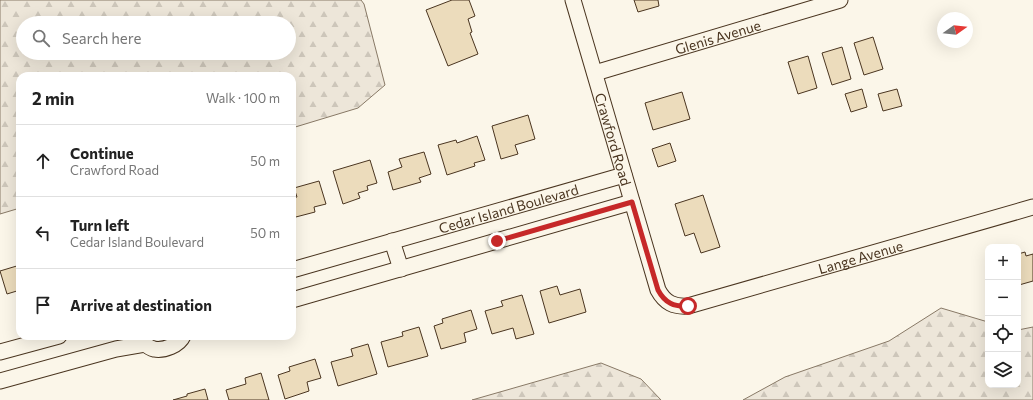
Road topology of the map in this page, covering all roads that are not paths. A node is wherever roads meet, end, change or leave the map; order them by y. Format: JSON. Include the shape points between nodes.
{"nodes":[{"id":1,"x":573,"y":0,"type":"edge"},
{"id":2,"x":840,"y":0,"type":"edge"},
{"id":3,"x":594,"y":73,"type":"junction"},
{"id":4,"x":624,"y":175,"type":"junction"},
{"id":5,"x":632,"y":202,"type":"junction"},
{"id":6,"x":1033,"y":207,"type":"edge"},
{"id":7,"x":392,"y":241,"type":"junction"},
{"id":8,"x":296,"y":269,"type":"edge"},
{"id":9,"x":401,"y":269,"type":"junction"},
{"id":10,"x":296,"y":299,"type":"edge"},
{"id":11,"x":688,"y":306,"type":"joint"},
{"id":12,"x":44,"y":340,"type":"edge"},
{"id":13,"x":141,"y":340,"type":"edge"},
{"id":14,"x":178,"y":340,"type":"edge"},
{"id":15,"x":0,"y":352,"type":"edge"},
{"id":16,"x":0,"y":381,"type":"edge"}],
"edges":[{"from":1,"to":3,"type":"street","name":"Crawford Road"},
{"from":2,"to":3,"type":"street","name":"Glenis Avenue"},
{"from":3,"to":4,"type":"street","name":"Crawford Road"},
{"from":4,"to":5,"type":"street","name":"Crawford Road"},
{"from":4,"to":7,"type":"street","name":"Cedar Island Boulevard"},
{"from":5,"to":9,"type":"street","name":"Cedar Island Boulevard"},
{"from":5,"to":11,"type":"street","name":"Crawford Road","via":[[658,290],[671,304]]},
{"from":6,"to":11,"type":"street","name":"Lange Avenue"},
{"from":7,"to":8,"type":"street","name":"Cedar Island Boulevard"},
{"from":7,"to":9,"type":"street"},
{"from":9,"to":10,"type":"street","name":"Cedar Island Boulevard"},
{"from":12,"to":15,"type":"street"},
{"from":13,"to":14,"type":"street","via":[[154,349],[165,349]]},
{"from":13,"to":16,"type":"street"}]}
